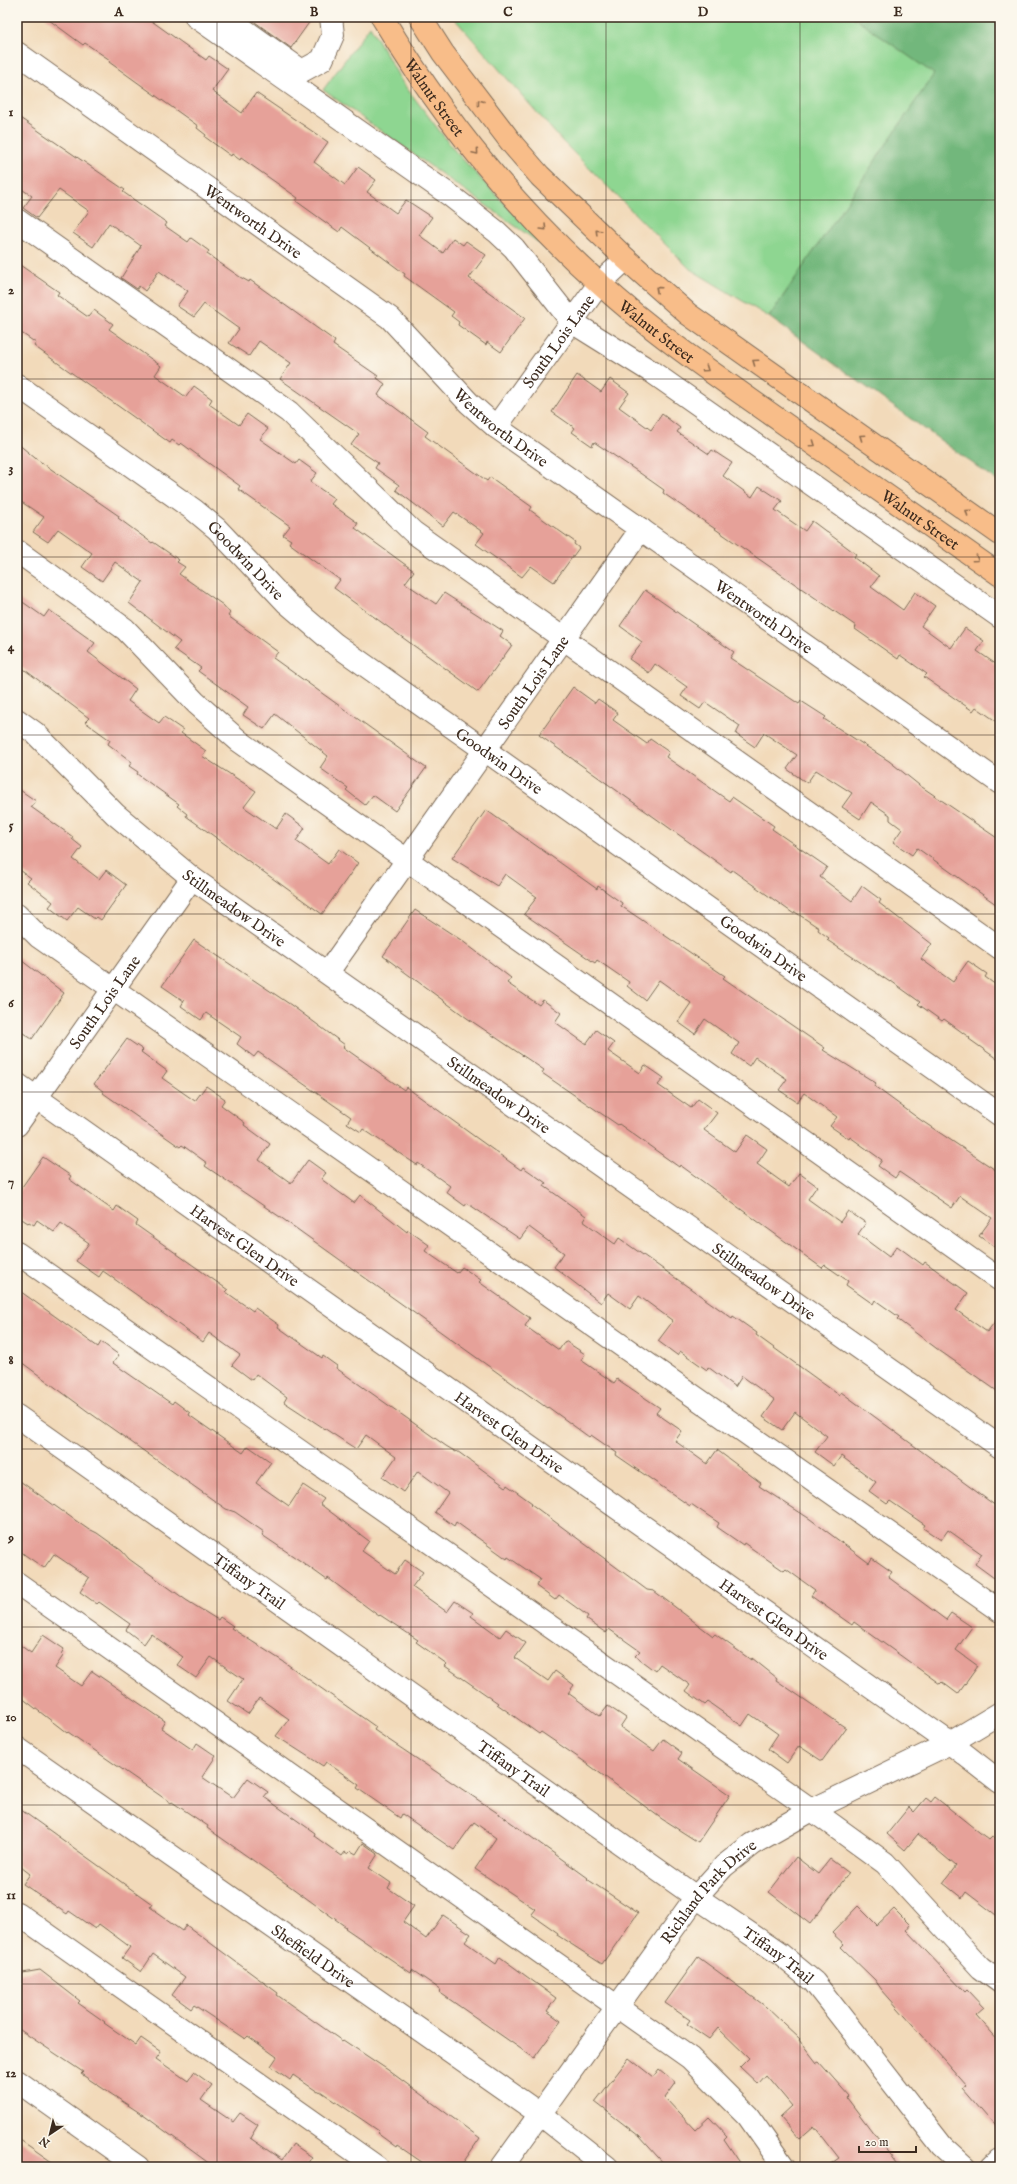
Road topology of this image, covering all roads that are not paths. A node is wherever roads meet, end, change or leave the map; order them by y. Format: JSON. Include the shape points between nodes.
{"nodes":[{"id":1,"x":196,"y":17,"type":"edge"},
{"id":2,"x":226,"y":17,"type":"edge"},
{"id":3,"x":331,"y":17,"type":"edge"},
{"id":4,"x":382,"y":17,"type":"edge"},
{"id":5,"x":420,"y":17,"type":"edge"},
{"id":6,"x":17,"y":53,"type":"edge"},
{"id":7,"x":17,"y":220,"type":"edge"},
{"id":8,"x":626,"y":260,"type":"junction"},
{"id":9,"x":599,"y":284,"type":"junction"},
{"id":10,"x":572,"y":322,"type":"junction"},
{"id":11,"x":17,"y":385,"type":"edge"},
{"id":12,"x":496,"y":427,"type":"junction"},
{"id":13,"x":641,"y":529,"type":"junction"},
{"id":14,"x":1000,"y":534,"type":"edge"},
{"id":15,"x":17,"y":551,"type":"edge"},
{"id":16,"x":1000,"y":575,"type":"edge"},
{"id":17,"x":1000,"y":617,"type":"edge"},
{"id":18,"x":563,"y":639,"type":"junction"},
{"id":19,"x":17,"y":720,"type":"edge"},
{"id":20,"x":484,"y":750,"type":"junction"},
{"id":21,"x":1000,"y":783,"type":"edge"},
{"id":22,"x":407,"y":861,"type":"junction"},
{"id":23,"x":192,"y":878,"type":"junction"},
{"id":24,"x":17,"y":915,"type":"edge"},
{"id":25,"x":1000,"y":948,"type":"edge"},
{"id":26,"x":328,"y":972,"type":"junction"},
{"id":27,"x":114,"y":988,"type":"junction"},
{"id":28,"x":17,"y":1084,"type":"edge"},
{"id":29,"x":36,"y":1098,"type":"junction"},
{"id":30,"x":1000,"y":1116,"type":"edge"},
{"id":31,"x":17,"y":1125,"type":"edge"},
{"id":32,"x":17,"y":1253,"type":"edge"},
{"id":33,"x":1000,"y":1280,"type":"edge"},
{"id":34,"x":17,"y":1416,"type":"edge"},
{"id":35,"x":1000,"y":1447,"type":"edge"},
{"id":36,"x":17,"y":1583,"type":"edge"},
{"id":37,"x":1000,"y":1611,"type":"edge"},
{"id":38,"x":1000,"y":1713,"type":"edge"},
{"id":39,"x":950,"y":1743,"type":"junction"},
{"id":40,"x":17,"y":1748,"type":"edge"},
{"id":41,"x":1000,"y":1782,"type":"edge"},
{"id":42,"x":812,"y":1810,"type":"junction"},
{"id":43,"x":696,"y":1897,"type":"junction"},
{"id":44,"x":17,"y":1913,"type":"edge"},
{"id":45,"x":1000,"y":1982,"type":"edge"},
{"id":46,"x":619,"y":2006,"type":"junction"},
{"id":47,"x":17,"y":2081,"type":"edge"},
{"id":48,"x":540,"y":2114,"type":"junction"},
{"id":49,"x":1000,"y":2160,"type":"edge"},
{"id":50,"x":138,"y":2167,"type":"edge"},
{"id":51,"x":377,"y":2167,"type":"edge"},
{"id":52,"x":502,"y":2167,"type":"edge"},
{"id":53,"x":607,"y":2167,"type":"edge"},
{"id":54,"x":784,"y":2167,"type":"edge"},
{"id":55,"x":966,"y":2167,"type":"edge"},
{"id":56,"x":993,"y":2167,"type":"edge"}],
"edges":[{"from":1,"to":10,"type":"street","via":[[451,196],[497,232],[514,248]]},
{"from":2,"to":3,"type":"street","via":[[302,71],[322,60],[333,35]]},
{"from":4,"to":9,"type":"main road","name":"Walnut Street","one_way":true,"via":[[424,84],[463,137],[516,200]]},
{"from":8,"to":5,"type":"main road","name":"Walnut Street","one_way":true,"via":[[540,176],[514,146],[443,53]]},
{"from":6,"to":12,"type":"street","name":"Wentworth Drive","via":[[390,318],[469,403]]},
{"from":7,"to":18,"type":"street","via":[[289,412],[413,532]]},
{"from":8,"to":9,"type":"street","name":"South Lois Lane"},
{"from":14,"to":8,"type":"main road","name":"Walnut Street","one_way":true,"via":[[688,314]]},
{"from":9,"to":10,"type":"street","name":"South Lois Lane"},
{"from":9,"to":16,"type":"main road","name":"Walnut Street","one_way":true,"via":[[669,343]]},
{"from":10,"to":12,"type":"street","name":"South Lois Lane"},
{"from":10,"to":17,"type":"street","via":[[652,372]]},
{"from":11,"to":20,"type":"street","name":"Goodwin Drive","via":[[194,510],[217,529],[287,603],[335,644]]},
{"from":12,"to":13,"type":"street","name":"Wentworth Drive"},
{"from":13,"to":18,"type":"street","name":"South Lois Lane"},
{"from":13,"to":21,"type":"street","name":"Wentworth Drive"},
{"from":15,"to":22,"type":"street","via":[[125,629],[196,703],[239,741]]},
{"from":18,"to":20,"type":"street","name":"South Lois Lane"},
{"from":18,"to":25,"type":"street"},
{"from":19,"to":23,"type":"street","name":"Stillmeadow Drive","via":[[35,733],[115,814]]},
{"from":20,"to":22,"type":"street","name":"South Lois Lane"},
{"from":20,"to":30,"type":"street","name":"Goodwin Drive"},
{"from":22,"to":26,"type":"street","name":"South Lois Lane"},
{"from":22,"to":33,"type":"street"},
{"from":23,"to":26,"type":"street","name":"Stillmeadow Drive"},
{"from":23,"to":27,"type":"street","name":"South Lois Lane"},
{"from":24,"to":27,"type":"street","via":[[39,937]]},
{"from":26,"to":35,"type":"street","name":"Stillmeadow Drive"},
{"from":27,"to":29,"type":"street","name":"South Lois Lane"},
{"from":27,"to":37,"type":"street"},
{"from":28,"to":29,"type":"street","name":"Harvest Glen Drive"},
{"from":29,"to":31,"type":"street","name":"South Lois Lane"},
{"from":29,"to":39,"type":"street","name":"Harvest Glen Drive"},
{"from":32,"to":42,"type":"street"},
{"from":34,"to":43,"type":"street","name":"Tiffany Trail"},
{"from":36,"to":46,"type":"street"},
{"from":38,"to":39,"type":"street","name":"Richland Park Drive"},
{"from":39,"to":41,"type":"street","name":"Harvest Glen Drive"},
{"from":39,"to":42,"type":"street","name":"Richland Park Drive"},
{"from":40,"to":48,"type":"street","name":"Sheffield Drive"},
{"from":42,"to":43,"type":"street","name":"Richland Park Drive","via":[[752,1844],[724,1866]]},
{"from":42,"to":45,"type":"street","via":[[885,1864],[981,1968]]},
{"from":43,"to":46,"type":"street","name":"Richland Park Drive"},
{"from":43,"to":55,"type":"street","name":"Tiffany Trail","via":[[780,1954],[814,1982],[942,2146]]},
{"from":44,"to":51,"type":"street"},
{"from":46,"to":48,"type":"street","name":"Richland Park Drive"},
{"from":46,"to":54,"type":"street","via":[[690,2058],[748,2116]]},
{"from":47,"to":50,"type":"street"},
{"from":48,"to":52,"type":"street","name":"Richland Park Drive"},
{"from":48,"to":53,"type":"street","name":"Sheffield Drive"},
{"from":49,"to":56,"type":"street"}]}
